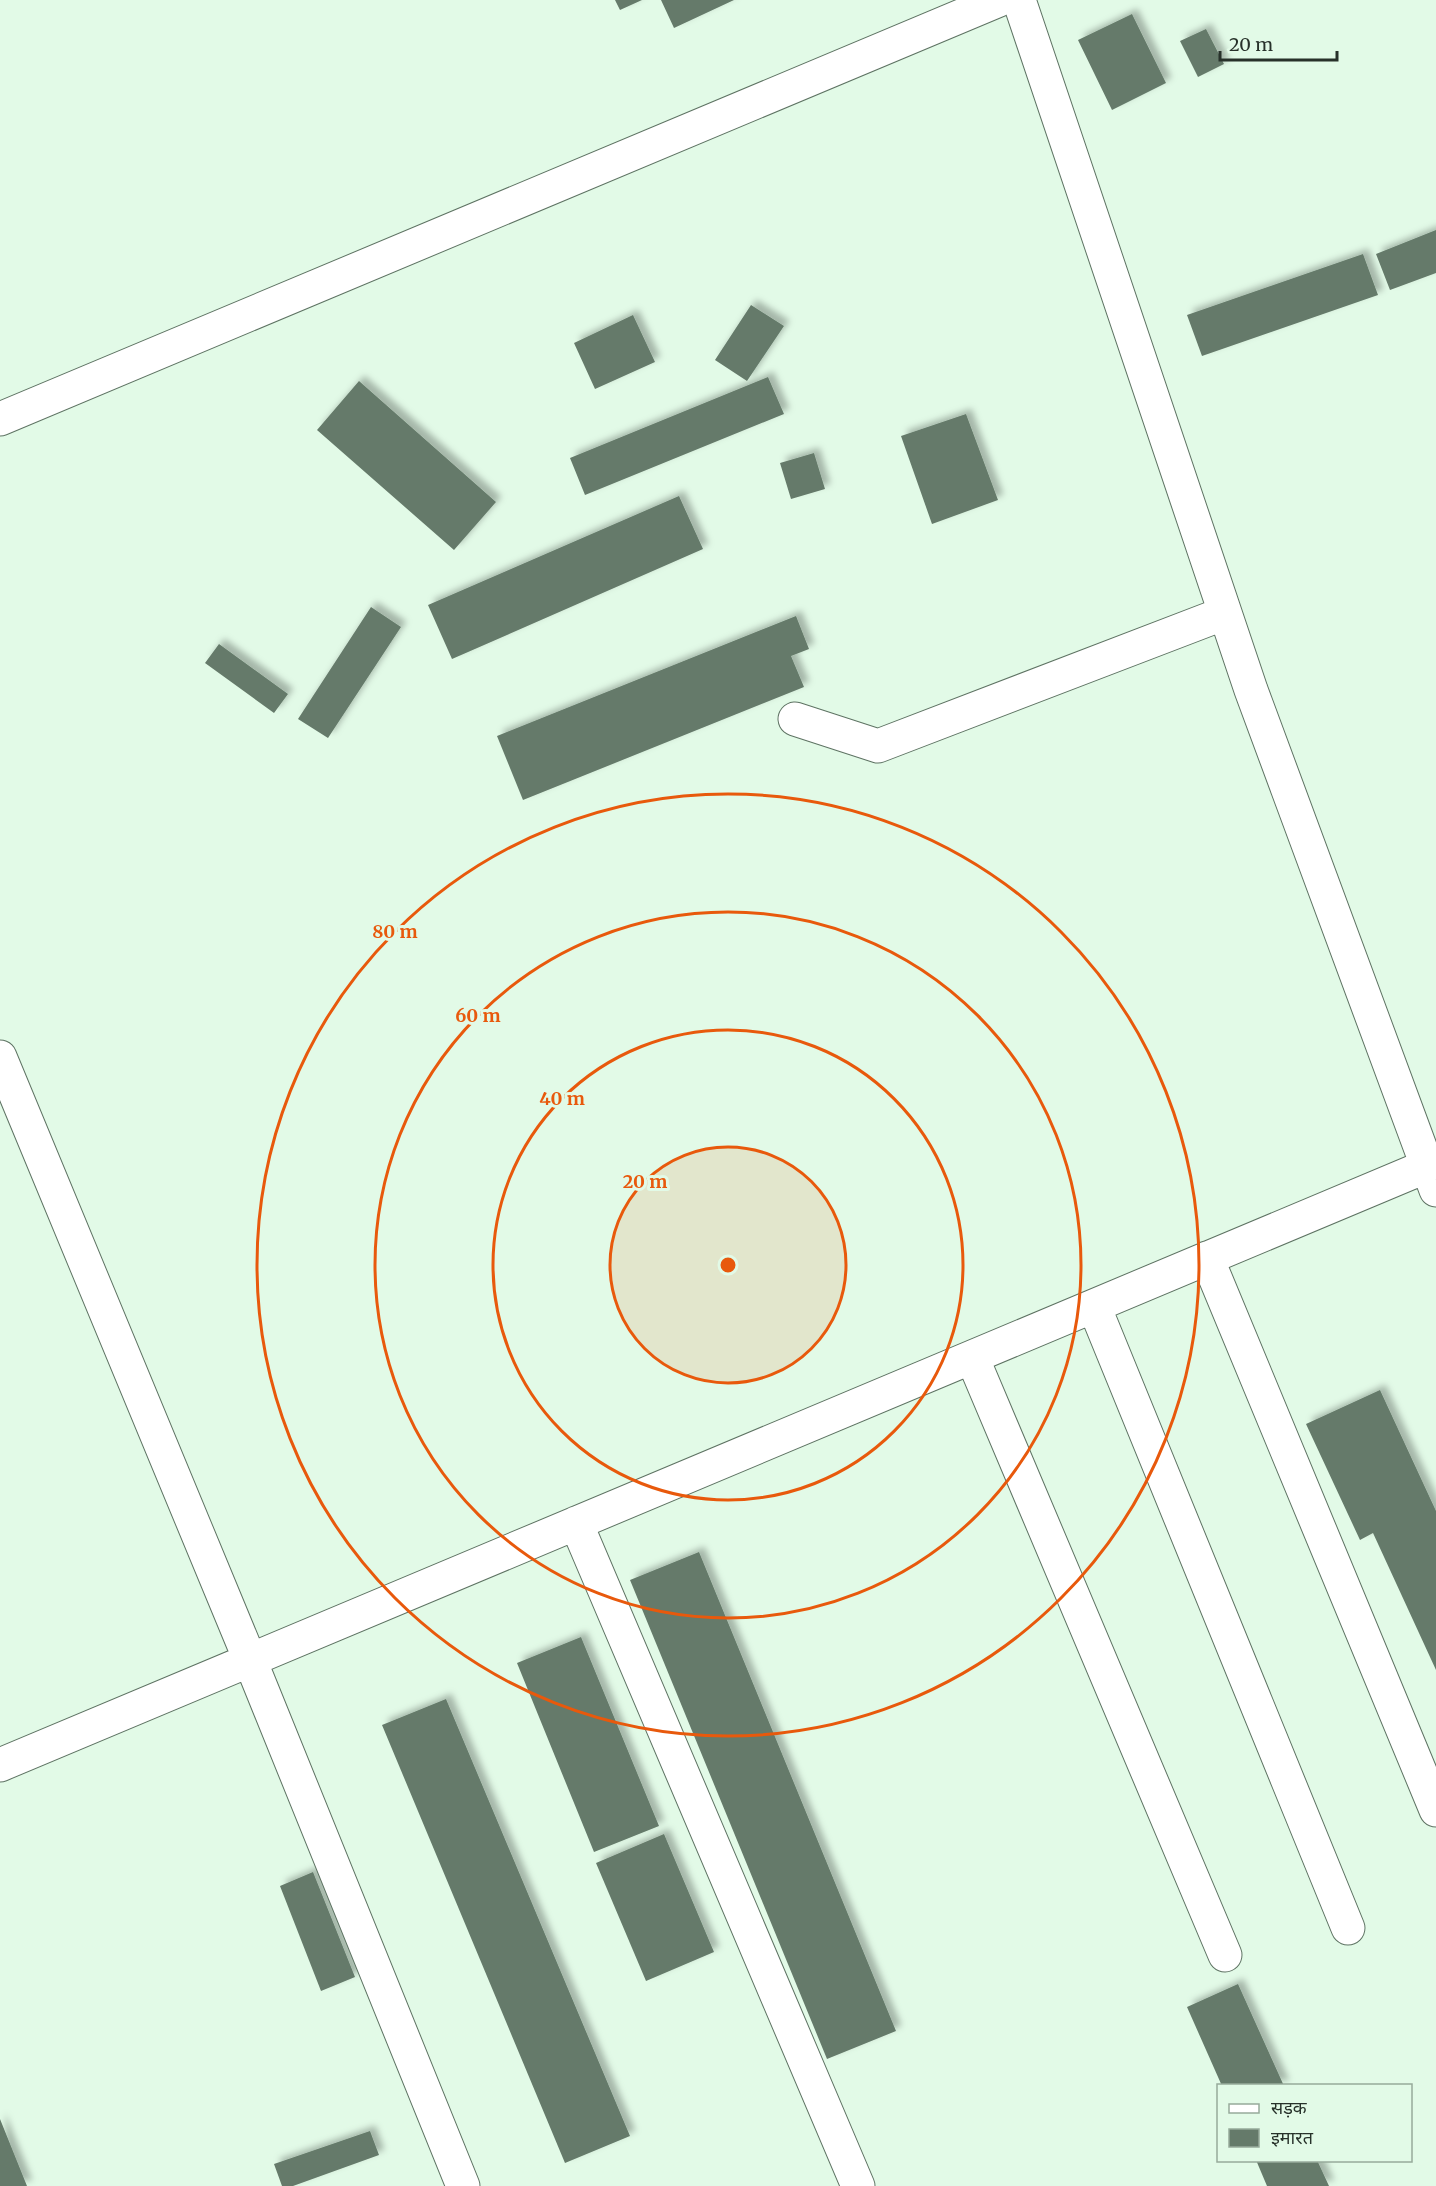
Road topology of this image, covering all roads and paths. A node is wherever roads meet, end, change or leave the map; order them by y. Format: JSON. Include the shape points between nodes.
{"nodes":[{"id":1,"x":999,"y":0,"type":"edge"},
{"id":2,"x":1019,"y":0,"type":"edge"},
{"id":3,"x":0,"y":418,"type":"edge"},
{"id":4,"x":1225,"y":613,"type":"junction"},
{"id":5,"x":795,"y":718,"type":"dead end"},
{"id":6,"x":0,"y":1057,"type":"edge"},
{"id":7,"x":1432,"y":1178,"type":"edge"},
{"id":8,"x":1207,"y":1258,"type":"junction"},
{"id":9,"x":1094,"y":1306,"type":"junction"},
{"id":10,"x":972,"y":1357,"type":"junction"},
{"id":11,"x":576,"y":1523,"type":"junction"},
{"id":12,"x":250,"y":1660,"type":"junction"},
{"id":13,"x":0,"y":1765,"type":"edge"},
{"id":14,"x":1436,"y":1810,"type":"edge"},
{"id":15,"x":1348,"y":1928,"type":"dead end"},
{"id":16,"x":1225,"y":1955,"type":"dead end"},
{"id":17,"x":463,"y":2186,"type":"edge"},
{"id":18,"x":858,"y":2186,"type":"edge"}],
"edges":[{"from":1,"to":3,"type":"street"},
{"from":2,"to":4,"type":"street"},
{"from":4,"to":5,"type":"street","via":[[878,746]]},
{"from":4,"to":7,"type":"street"},
{"from":6,"to":12,"type":"street"},
{"from":7,"to":8,"type":"street"},
{"from":8,"to":9,"type":"street"},
{"from":8,"to":14,"type":"street"},
{"from":9,"to":10,"type":"street"},
{"from":9,"to":15,"type":"street"},
{"from":10,"to":11,"type":"street"},
{"from":10,"to":16,"type":"street"},
{"from":11,"to":12,"type":"street"},
{"from":11,"to":18,"type":"street"},
{"from":12,"to":13,"type":"street"},
{"from":12,"to":17,"type":"street"}]}
